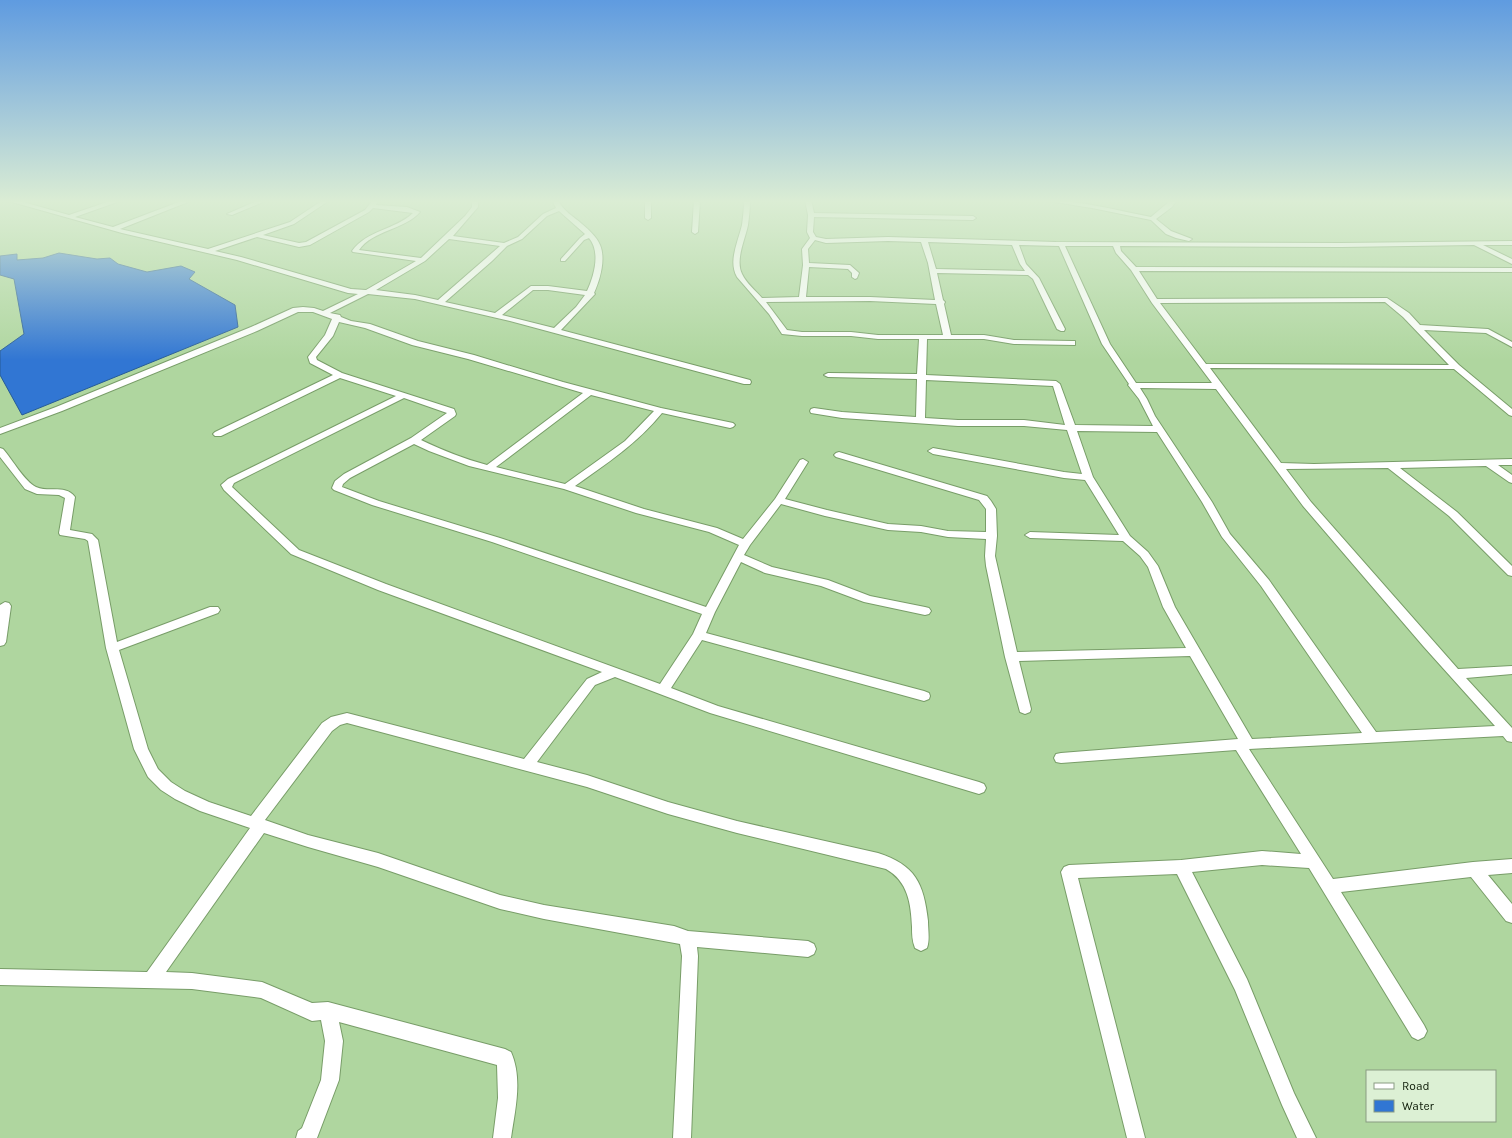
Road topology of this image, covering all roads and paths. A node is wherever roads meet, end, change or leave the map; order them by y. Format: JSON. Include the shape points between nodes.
{"nodes":[{"id":1,"x":222,"y":253,"type":"edge"},
{"id":2,"x":371,"y":253,"type":"edge"},
{"id":3,"x":430,"y":253,"type":"edge"},
{"id":4,"x":496,"y":253,"type":"edge"},
{"id":5,"x":569,"y":253,"type":"edge"},
{"id":6,"x":597,"y":253,"type":"edge"},
{"id":7,"x":738,"y":253,"type":"edge"},
{"id":8,"x":805,"y":253,"type":"edge"},
{"id":9,"x":928,"y":253,"type":"edge"},
{"id":10,"x":1019,"y":253,"type":"edge"},
{"id":11,"x":1065,"y":253,"type":"edge"},
{"id":12,"x":1119,"y":253,"type":"edge"},
{"id":13,"x":1493,"y":253,"type":"edge"},
{"id":14,"x":423,"y":260,"type":"junction"},
{"id":15,"x":563,"y":260,"type":"dead end"},
{"id":16,"x":1512,"y":262,"type":"edge"},
{"id":17,"x":806,"y":265,"type":"junction"},
{"id":18,"x":1134,"y":269,"type":"junction"},
{"id":19,"x":1512,"y":270,"type":"edge"},
{"id":20,"x":933,"y":271,"type":"junction"},
{"id":21,"x":1030,"y":273,"type":"junction"},
{"id":22,"x":855,"y":277,"type":"dead end"},
{"id":23,"x":368,"y":292,"type":"junction"},
{"id":24,"x":590,"y":294,"type":"junction"},
{"id":25,"x":760,"y":300,"type":"junction"},
{"id":26,"x":802,"y":300,"type":"junction"},
{"id":27,"x":1155,"y":301,"type":"junction"},
{"id":28,"x":941,"y":302,"type":"junction"},
{"id":29,"x":439,"y":303,"type":"junction"},
{"id":30,"x":325,"y":313,"type":"junction"},
{"id":31,"x":496,"y":316,"type":"junction"},
{"id":32,"x":337,"y":317,"type":"junction"},
{"id":33,"x":1419,"y":327,"type":"junction"},
{"id":34,"x":1061,"y":329,"type":"dead end"},
{"id":35,"x":555,"y":331,"type":"junction"},
{"id":36,"x":923,"y":336,"type":"junction"},
{"id":37,"x":947,"y":336,"type":"junction"},
{"id":38,"x":1072,"y":343,"type":"dead end"},
{"id":39,"x":1512,"y":345,"type":"edge"},
{"id":40,"x":1205,"y":366,"type":"junction"},
{"id":41,"x":1456,"y":367,"type":"junction"},
{"id":42,"x":339,"y":375,"type":"junction"},
{"id":43,"x":828,"y":375,"type":"dead end"},
{"id":44,"x":922,"y":377,"type":"junction"},
{"id":45,"x":747,"y":382,"type":"dead end"},
{"id":46,"x":1132,"y":385,"type":"junction"},
{"id":47,"x":1220,"y":386,"type":"junction"},
{"id":48,"x":589,"y":392,"type":"junction"},
{"id":49,"x":402,"y":396,"type":"junction"},
{"id":50,"x":660,"y":410,"type":"junction"},
{"id":51,"x":814,"y":412,"type":"dead end"},
{"id":52,"x":1512,"y":413,"type":"edge"},
{"id":53,"x":920,"y":420,"type":"junction"},
{"id":54,"x":730,"y":425,"type":"dead end"},
{"id":55,"x":1072,"y":428,"type":"junction"},
{"id":56,"x":1160,"y":429,"type":"junction"},
{"id":57,"x":0,"y":431,"type":"edge"},
{"id":58,"x":218,"y":434,"type":"dead end"},
{"id":59,"x":414,"y":440,"type":"junction"},
{"id":60,"x":0,"y":451,"type":"edge"},
{"id":61,"x":934,"y":451,"type":"dead end"},
{"id":62,"x":839,"y":455,"type":"dead end"},
{"id":63,"x":803,"y":462,"type":"dead end"},
{"id":64,"x":1512,"y":462,"type":"edge"},
{"id":65,"x":1489,"y":463,"type":"junction"},
{"id":66,"x":1389,"y":464,"type":"junction"},
{"id":67,"x":1280,"y":466,"type":"junction"},
{"id":68,"x":490,"y":467,"type":"junction"},
{"id":69,"x":1088,"y":477,"type":"junction"},
{"id":70,"x":1512,"y":480,"type":"edge"},
{"id":71,"x":567,"y":488,"type":"junction"},
{"id":72,"x":779,"y":500,"type":"junction"},
{"id":73,"x":1030,"y":535,"type":"dead end"},
{"id":74,"x":992,"y":536,"type":"junction"},
{"id":75,"x":1126,"y":538,"type":"junction"},
{"id":76,"x":745,"y":544,"type":"junction"},
{"id":77,"x":739,"y":558,"type":"junction"},
{"id":78,"x":1512,"y":572,"type":"edge"},
{"id":79,"x":5,"y":606,"type":"dead end"},
{"id":80,"x":214,"y":610,"type":"dead end"},
{"id":81,"x":925,"y":611,"type":"dead end"},
{"id":82,"x":709,"y":612,"type":"junction"},
{"id":83,"x":699,"y":635,"type":"junction"},
{"id":84,"x":0,"y":642,"type":"edge"},
{"id":85,"x":112,"y":648,"type":"junction"},
{"id":86,"x":1194,"y":652,"type":"junction"},
{"id":87,"x":1011,"y":657,"type":"junction"},
{"id":88,"x":1512,"y":670,"type":"edge"},
{"id":89,"x":615,"y":672,"type":"junction"},
{"id":90,"x":1455,"y":674,"type":"junction"},
{"id":91,"x":662,"y":691,"type":"junction"},
{"id":92,"x":924,"y":696,"type":"dead end"},
{"id":93,"x":1025,"y":709,"type":"dead end"},
{"id":94,"x":1509,"y":734,"type":"edge"},
{"id":95,"x":1372,"y":737,"type":"junction"},
{"id":96,"x":1244,"y":745,"type":"junction"},
{"id":97,"x":1061,"y":758,"type":"dead end"},
{"id":98,"x":527,"y":766,"type":"junction"},
{"id":99,"x":979,"y":788,"type":"dead end"},
{"id":100,"x":258,"y":824,"type":"junction"},
{"id":101,"x":1313,"y":862,"type":"junction"},
{"id":102,"x":1512,"y":866,"type":"edge"},
{"id":103,"x":1181,"y":867,"type":"junction"},
{"id":104,"x":1472,"y":869,"type":"junction"},
{"id":105,"x":1329,"y":886,"type":"junction"},
{"id":106,"x":1512,"y":916,"type":"edge"},
{"id":107,"x":688,"y":939,"type":"junction"},
{"id":108,"x":921,"y":943,"type":"dead end"},
{"id":109,"x":808,"y":950,"type":"dead end"},
{"id":110,"x":0,"y":977,"type":"edge"},
{"id":111,"x":151,"y":980,"type":"junction"},
{"id":112,"x":328,"y":1011,"type":"junction"},
{"id":113,"x":1418,"y":1031,"type":"dead end"},
{"id":114,"x":305,"y":1138,"type":"edge"},
{"id":115,"x":502,"y":1138,"type":"edge"},
{"id":116,"x":682,"y":1138,"type":"edge"},
{"id":117,"x":1136,"y":1138,"type":"edge"},
{"id":118,"x":1307,"y":1138,"type":"edge"}],
"edges":[{"from":1,"to":23,"type":"street","via":[[351,291]]},
{"from":2,"to":14,"type":"street"},
{"from":3,"to":14,"type":"street"},
{"from":4,"to":29,"type":"street"},
{"from":5,"to":15,"type":"street"},
{"from":6,"to":24,"type":"street","via":[[595,283]]},
{"from":7,"to":25,"type":"street","via":[[736,270]]},
{"from":8,"to":17,"type":"street"},
{"from":9,"to":20,"type":"street"},
{"from":10,"to":21,"type":"street"},
{"from":11,"to":46,"type":"street","via":[[1106,344]]},
{"from":12,"to":18,"type":"street"},
{"from":13,"to":16,"type":"street"},
{"from":14,"to":23,"type":"street"},
{"from":17,"to":22,"type":"street","via":[[850,267],[854,269]]},
{"from":17,"to":26,"type":"street"},
{"from":18,"to":19,"type":"street"},
{"from":18,"to":27,"type":"street"},
{"from":20,"to":21,"type":"street"},
{"from":20,"to":28,"type":"street"},
{"from":21,"to":34,"type":"street","via":[[1036,278]]},
{"from":23,"to":29,"type":"street"},
{"from":23,"to":30,"type":"street"},
{"from":24,"to":31,"type":"street","via":[[531,288]]},
{"from":24,"to":35,"type":"street","via":[[584,304]]},
{"from":25,"to":26,"type":"street"},
{"from":25,"to":36,"type":"street","via":[[785,332],[851,334],[878,338]]},
{"from":26,"to":28,"type":"street"},
{"from":27,"to":33,"type":"street","via":[[1387,300]]},
{"from":27,"to":40,"type":"street"},
{"from":28,"to":37,"type":"street"},
{"from":29,"to":31,"type":"street"},
{"from":30,"to":32,"type":"street"},
{"from":30,"to":57,"type":"street","via":[[310,309],[296,310]]},
{"from":31,"to":35,"type":"street"},
{"from":32,"to":42,"type":"street","via":[[329,336],[312,359]]},
{"from":32,"to":48,"type":"street","via":[[414,343]]},
{"from":33,"to":39,"type":"street","via":[[1480,329]]},
{"from":33,"to":41,"type":"street"},
{"from":35,"to":45,"type":"street"},
{"from":36,"to":37,"type":"street"},
{"from":36,"to":44,"type":"street"},
{"from":37,"to":38,"type":"street","via":[[984,337],[1014,342]]},
{"from":40,"to":41,"type":"street"},
{"from":40,"to":47,"type":"street"},
{"from":41,"to":52,"type":"street"},
{"from":42,"to":49,"type":"street"},
{"from":42,"to":58,"type":"street"},
{"from":43,"to":44,"type":"street"},
{"from":44,"to":53,"type":"street"},
{"from":44,"to":55,"type":"street","via":[[1056,384]]},
{"from":46,"to":47,"type":"street"},
{"from":46,"to":56,"type":"street"},
{"from":47,"to":67,"type":"street"},
{"from":48,"to":50,"type":"street"},
{"from":48,"to":68,"type":"street"},
{"from":49,"to":59,"type":"street","via":[[435,405],[451,411],[452,414]]},
{"from":49,"to":89,"type":"street","via":[[231,481],[226,485],[227,488],[295,552],[382,587]]},
{"from":50,"to":54,"type":"street"},
{"from":50,"to":71,"type":"street","via":[[607,460]]},
{"from":51,"to":53,"type":"street"},
{"from":53,"to":55,"type":"street","via":[[972,424],[1024,423]]},
{"from":55,"to":56,"type":"street"},
{"from":55,"to":69,"type":"street"},
{"from":56,"to":95,"type":"street","via":[[1226,535],[1265,584]]},
{"from":59,"to":68,"type":"street","via":[[454,457]]},
{"from":59,"to":82,"type":"street","via":[[347,476],[338,483],[337,488],[376,504],[496,540]]},
{"from":60,"to":85,"type":"street","via":[[32,490],[65,492],[70,497],[64,533],[88,536],[93,540]]},
{"from":61,"to":69,"type":"street","via":[[1064,475]]},
{"from":62,"to":74,"type":"street","via":[[983,498],[990,506]]},
{"from":63,"to":72,"type":"street"},
{"from":64,"to":65,"type":"street"},
{"from":65,"to":66,"type":"street"},
{"from":65,"to":70,"type":"street"},
{"from":66,"to":67,"type":"street"},
{"from":66,"to":78,"type":"street","via":[[1453,514]]},
{"from":67,"to":90,"type":"street","via":[[1286,478],[1316,515]]},
{"from":68,"to":71,"type":"street"},
{"from":69,"to":75,"type":"street"},
{"from":71,"to":76,"type":"street","via":[[713,530]]},
{"from":72,"to":74,"type":"street","via":[[888,527]]},
{"from":72,"to":76,"type":"street"},
{"from":73,"to":75,"type":"street"},
{"from":74,"to":87,"type":"street","via":[[990,555]]},
{"from":75,"to":86,"type":"street","via":[[1153,566],[1169,607]]},
{"from":76,"to":77,"type":"street"},
{"from":77,"to":81,"type":"street","via":[[769,570],[824,583],[868,599]]},
{"from":77,"to":82,"type":"street"},
{"from":79,"to":84,"type":"street"},
{"from":80,"to":85,"type":"street"},
{"from":82,"to":83,"type":"street"},
{"from":83,"to":91,"type":"street"},
{"from":83,"to":92,"type":"street"},
{"from":85,"to":100,"type":"street","via":[[141,749],[153,773],[180,795],[205,807]]},
{"from":86,"to":87,"type":"street"},
{"from":86,"to":96,"type":"street"},
{"from":87,"to":93,"type":"street"},
{"from":88,"to":90,"type":"street"},
{"from":89,"to":91,"type":"street"},
{"from":89,"to":98,"type":"street","via":[[591,682]]},
{"from":90,"to":94,"type":"street"},
{"from":91,"to":99,"type":"street","via":[[715,710]]},
{"from":94,"to":95,"type":"street"},
{"from":95,"to":96,"type":"street"},
{"from":96,"to":97,"type":"street"},
{"from":96,"to":101,"type":"street"},
{"from":98,"to":100,"type":"street","via":[[348,718],[327,727]]},
{"from":98,"to":108,"type":"street","via":[[587,780],[668,808],[736,827],[895,866],[908,877],[915,890]]},
{"from":100,"to":107,"type":"street","via":[[378,860],[500,902],[559,915],[674,934]]},
{"from":100,"to":111,"type":"street"},
{"from":101,"to":103,"type":"street","via":[[1262,858]]},
{"from":101,"to":105,"type":"street"},
{"from":102,"to":104,"type":"street"},
{"from":103,"to":117,"type":"street","via":[[1069,872]]},
{"from":103,"to":118,"type":"street","via":[[1241,985]]},
{"from":104,"to":105,"type":"street"},
{"from":104,"to":106,"type":"street"},
{"from":105,"to":113,"type":"street"},
{"from":107,"to":109,"type":"street"},
{"from":107,"to":116,"type":"street","via":[[690,956]]},
{"from":110,"to":111,"type":"street"},
{"from":111,"to":112,"type":"street","via":[[192,981],[262,990],[312,1012]]},
{"from":112,"to":114,"type":"street","via":[[334,1041],[330,1080],[309,1134]]},
{"from":112,"to":115,"type":"street","via":[[505,1058],[509,1084]]}]}
